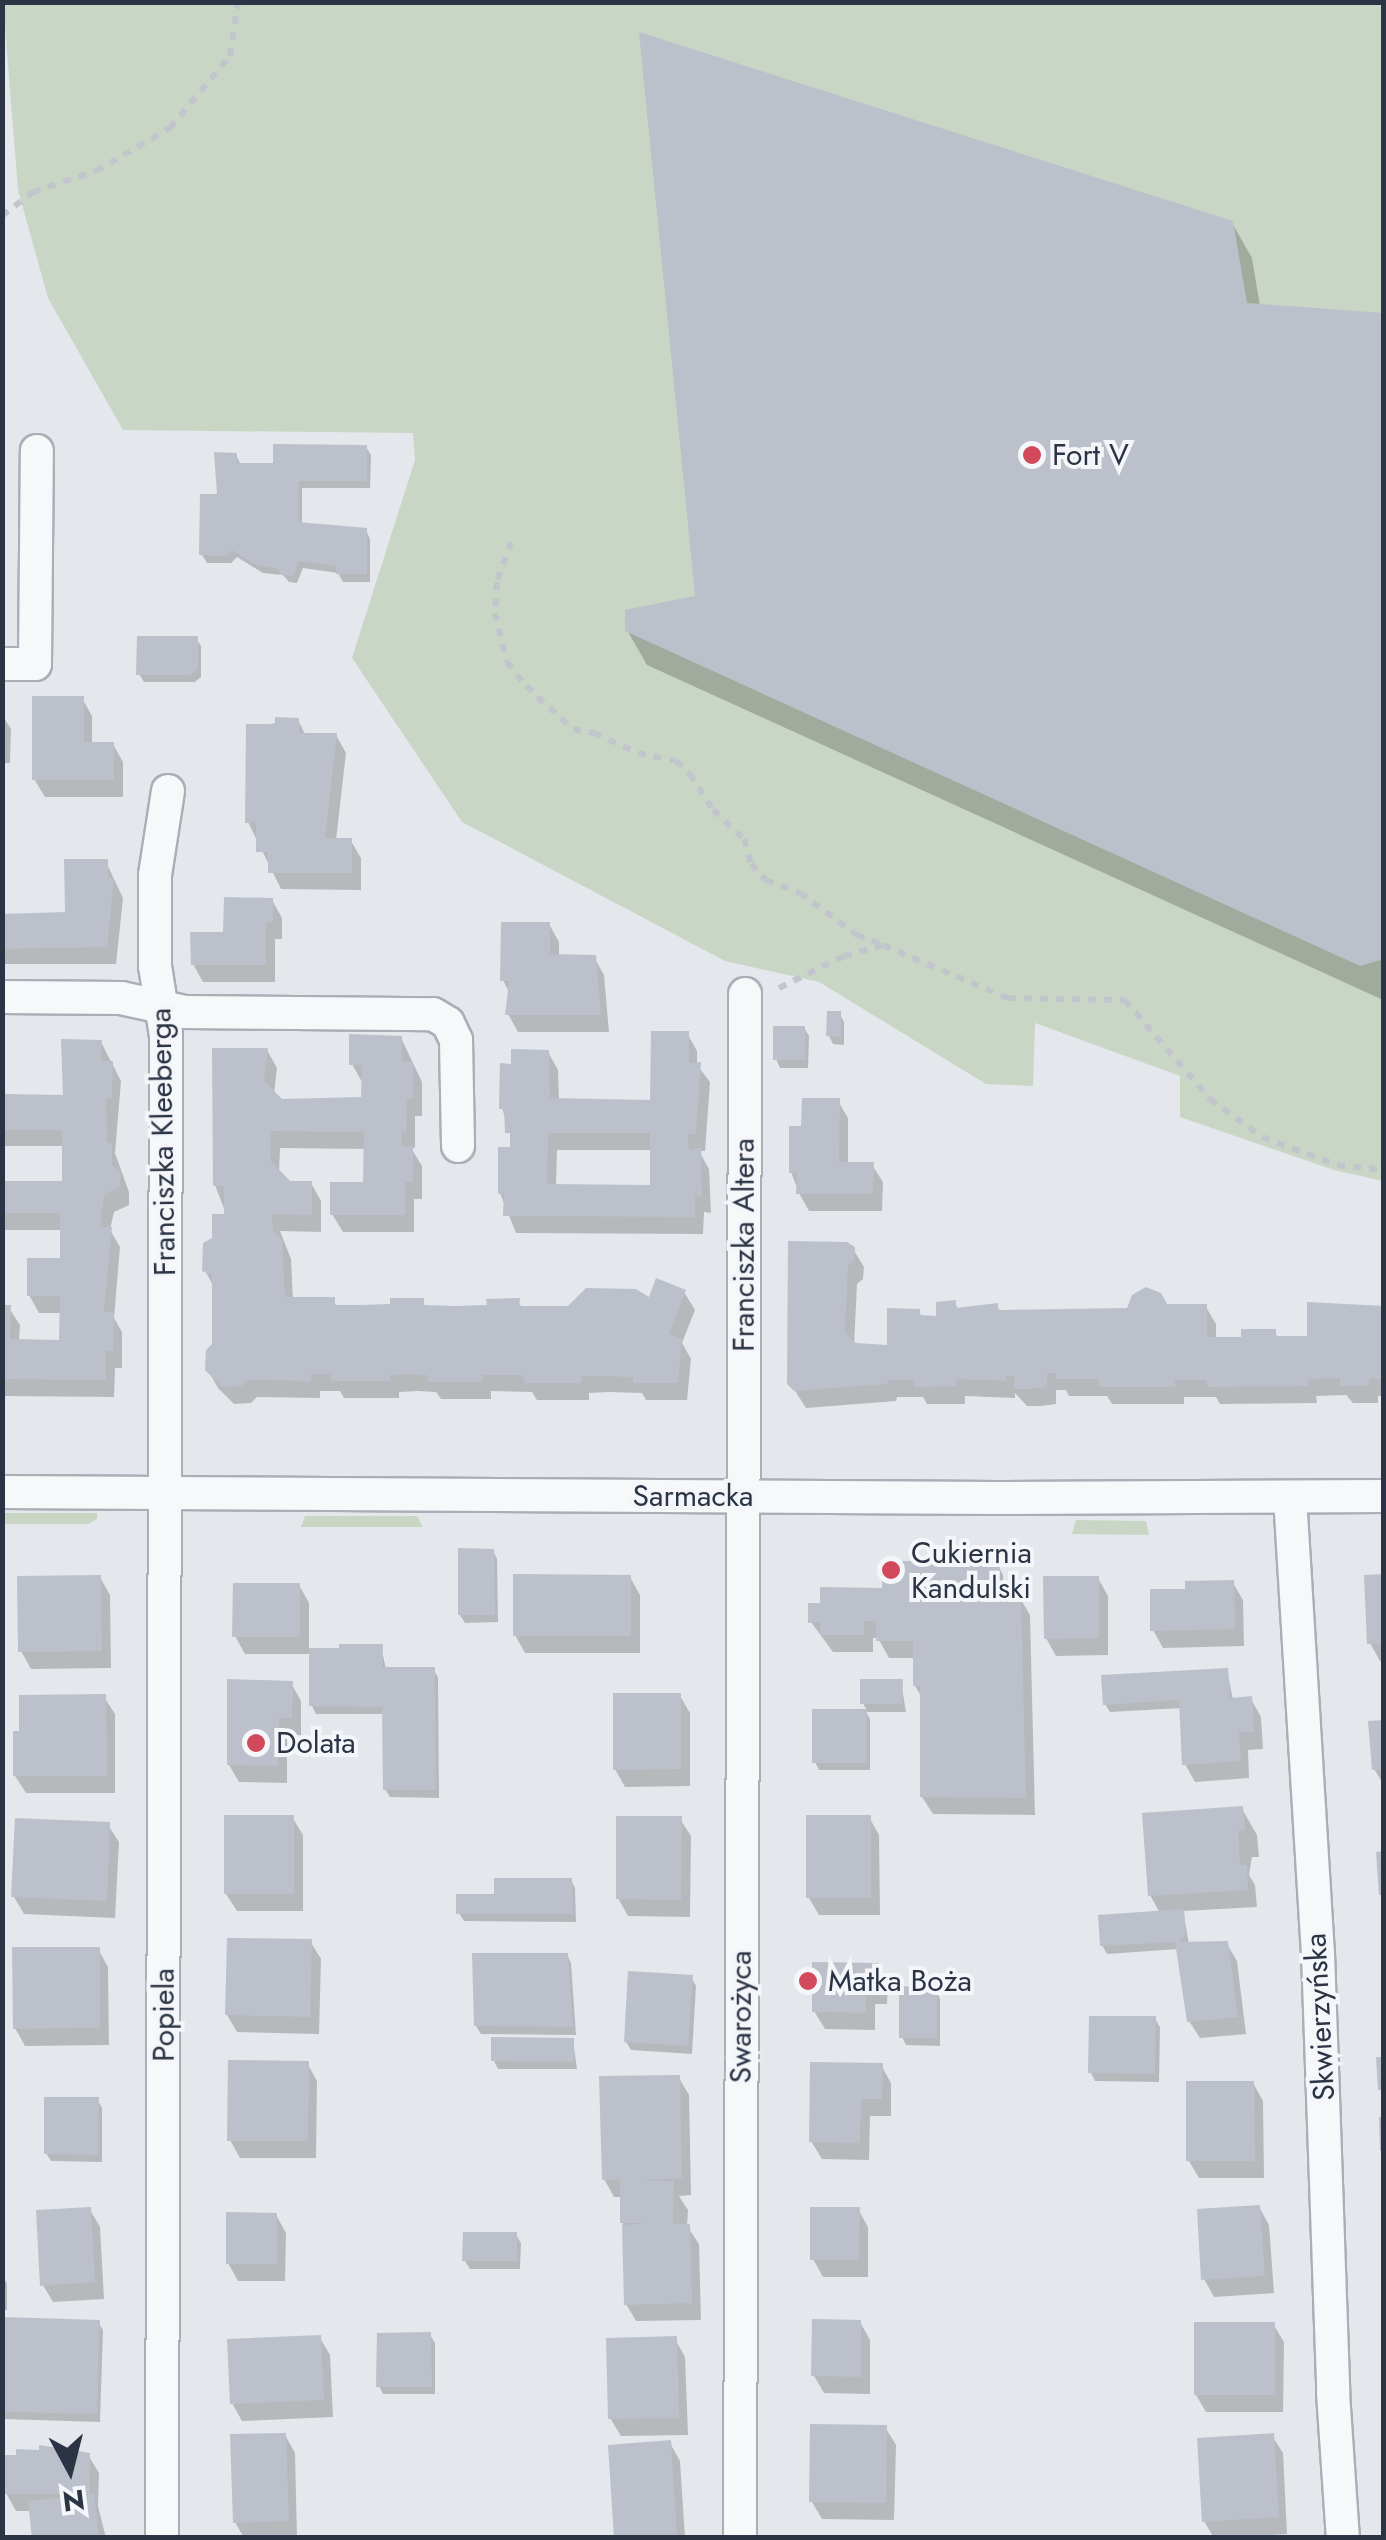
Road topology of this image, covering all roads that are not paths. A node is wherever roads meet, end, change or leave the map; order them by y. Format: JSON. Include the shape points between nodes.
{"nodes":[{"id":1,"x":38,"y":451,"type":"dead end"},
{"id":2,"x":2,"y":664,"type":"edge"},
{"id":3,"x":168,"y":792,"type":"dead end"},
{"id":4,"x":2,"y":998,"type":"edge"},
{"id":5,"x":745,"y":999,"type":"road end"},
{"id":6,"x":162,"y":1007,"type":"junction"},
{"id":7,"x":458,"y":1146,"type":"dead end"},
{"id":8,"x":2,"y":1492,"type":"edge"},
{"id":9,"x":166,"y":1494,"type":"junction"},
{"id":10,"x":743,"y":1496,"type":"junction"},
{"id":11,"x":1384,"y":1496,"type":"edge"},
{"id":12,"x":1290,"y":1497,"type":"junction"},
{"id":13,"x":162,"y":2538,"type":"edge"},
{"id":14,"x":740,"y":2538,"type":"edge"},
{"id":15,"x":1344,"y":2538,"type":"edge"}],
"edges":[{"from":1,"to":2,"type":"street","via":[[35,664]]},
{"from":3,"to":6,"type":"street","name":"Franciszka Kleeberga","via":[[156,875],[155,966]]},
{"from":4,"to":6,"type":"street","via":[[121,998]]},
{"from":5,"to":10,"type":"street","name":"Franciszka Altera"},
{"from":6,"to":7,"type":"street","via":[[434,1014],[448,1022],[456,1040]]},
{"from":6,"to":9,"type":"street","name":"Franciszka Kleeberga"},
{"from":8,"to":9,"type":"street","name":"Sarmacka"},
{"from":9,"to":10,"type":"street","name":"Sarmacka"},
{"from":9,"to":13,"type":"street","name":"Popiela"},
{"from":10,"to":12,"type":"street","name":"Sarmacka"},
{"from":10,"to":14,"type":"street","name":"Swarożyca"},
{"from":11,"to":12,"type":"street","name":"Sarmacka"},
{"from":12,"to":15,"type":"street","name":"Skwierzyńska"}]}
